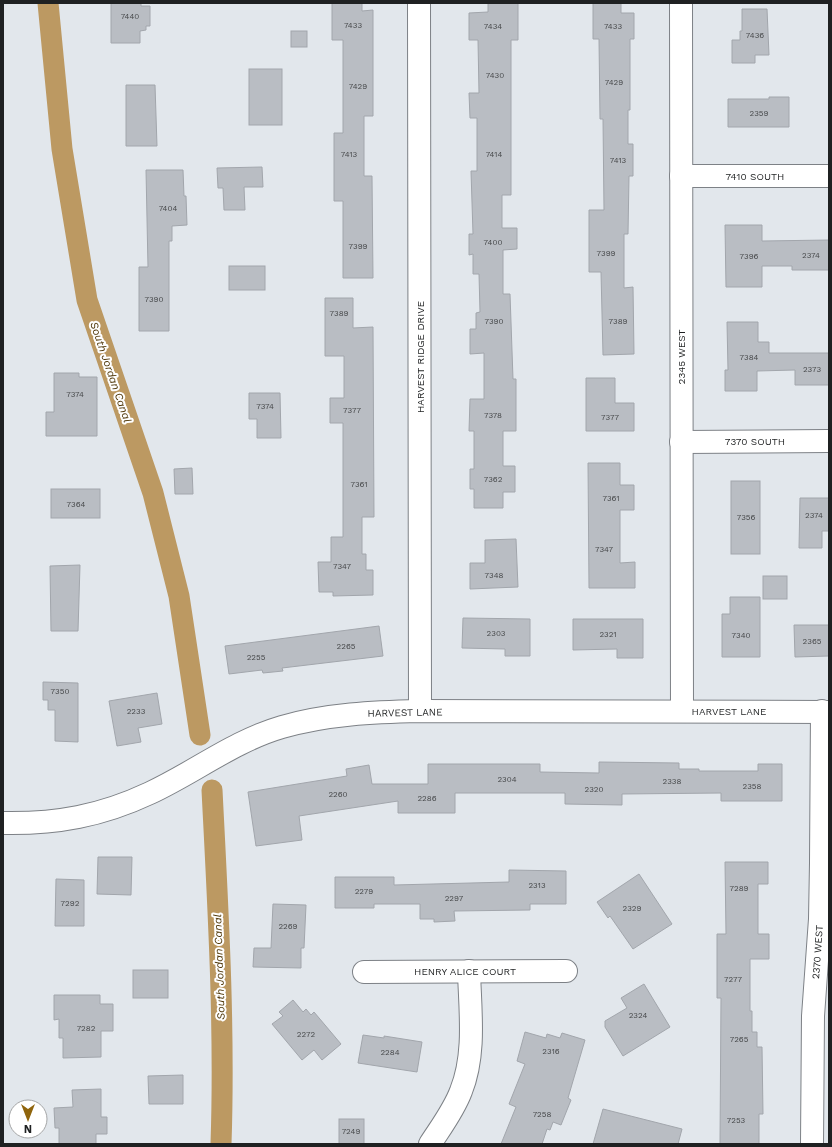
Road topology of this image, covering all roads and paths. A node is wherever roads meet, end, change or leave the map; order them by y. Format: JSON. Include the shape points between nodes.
{"nodes":[{"id":1,"x":419,"y":3,"type":"edge"},
{"id":2,"x":681,"y":3,"type":"edge"},
{"id":3,"x":681,"y":176,"type":"junction"},
{"id":4,"x":829,"y":176,"type":"edge"},
{"id":5,"x":829,"y":441,"type":"edge"},
{"id":6,"x":681,"y":442,"type":"junction"},
{"id":7,"x":420,"y":711,"type":"junction"},
{"id":8,"x":682,"y":711,"type":"junction"},
{"id":9,"x":825,"y":712,"type":"edge"},
{"id":10,"x":3,"y":824,"type":"edge"},
{"id":11,"x":469,"y":971,"type":"junction"},
{"id":12,"x":566,"y":971,"type":"dead end"},
{"id":13,"x":364,"y":972,"type":"dead end"},
{"id":14,"x":430,"y":1144,"type":"edge"},
{"id":15,"x":812,"y":1144,"type":"edge"}],
"edges":[{"from":1,"to":7,"type":"street","name":"HARVEST RIDGE DRIVE"},
{"from":2,"to":3,"type":"street","name":"2345 WEST"},
{"from":3,"to":4,"type":"street","name":"7410 SOUTH"},
{"from":3,"to":6,"type":"street","name":"2345 WEST"},
{"from":5,"to":6,"type":"street","name":"7370 SOUTH"},
{"from":6,"to":8,"type":"street","name":"2345 WEST"},
{"from":7,"to":8,"type":"street","name":"HARVEST LANE"},
{"from":7,"to":10,"type":"street","name":"HARVEST LANE","via":[[372,712],[282,727],[229,748],[151,793],[112,810],[74,819],[34,824]]},
{"from":8,"to":9,"type":"street","name":"HARVEST LANE"},
{"from":9,"to":15,"type":"street","name":"2370 WEST","via":[[821,877],[813,1016]]},
{"from":11,"to":12,"type":"street","name":"HENRY ALICE COURT"},
{"from":11,"to":13,"type":"street","name":"HENRY ALICE COURT"},
{"from":11,"to":14,"type":"street","via":[[468,1068],[462,1090]]}]}
